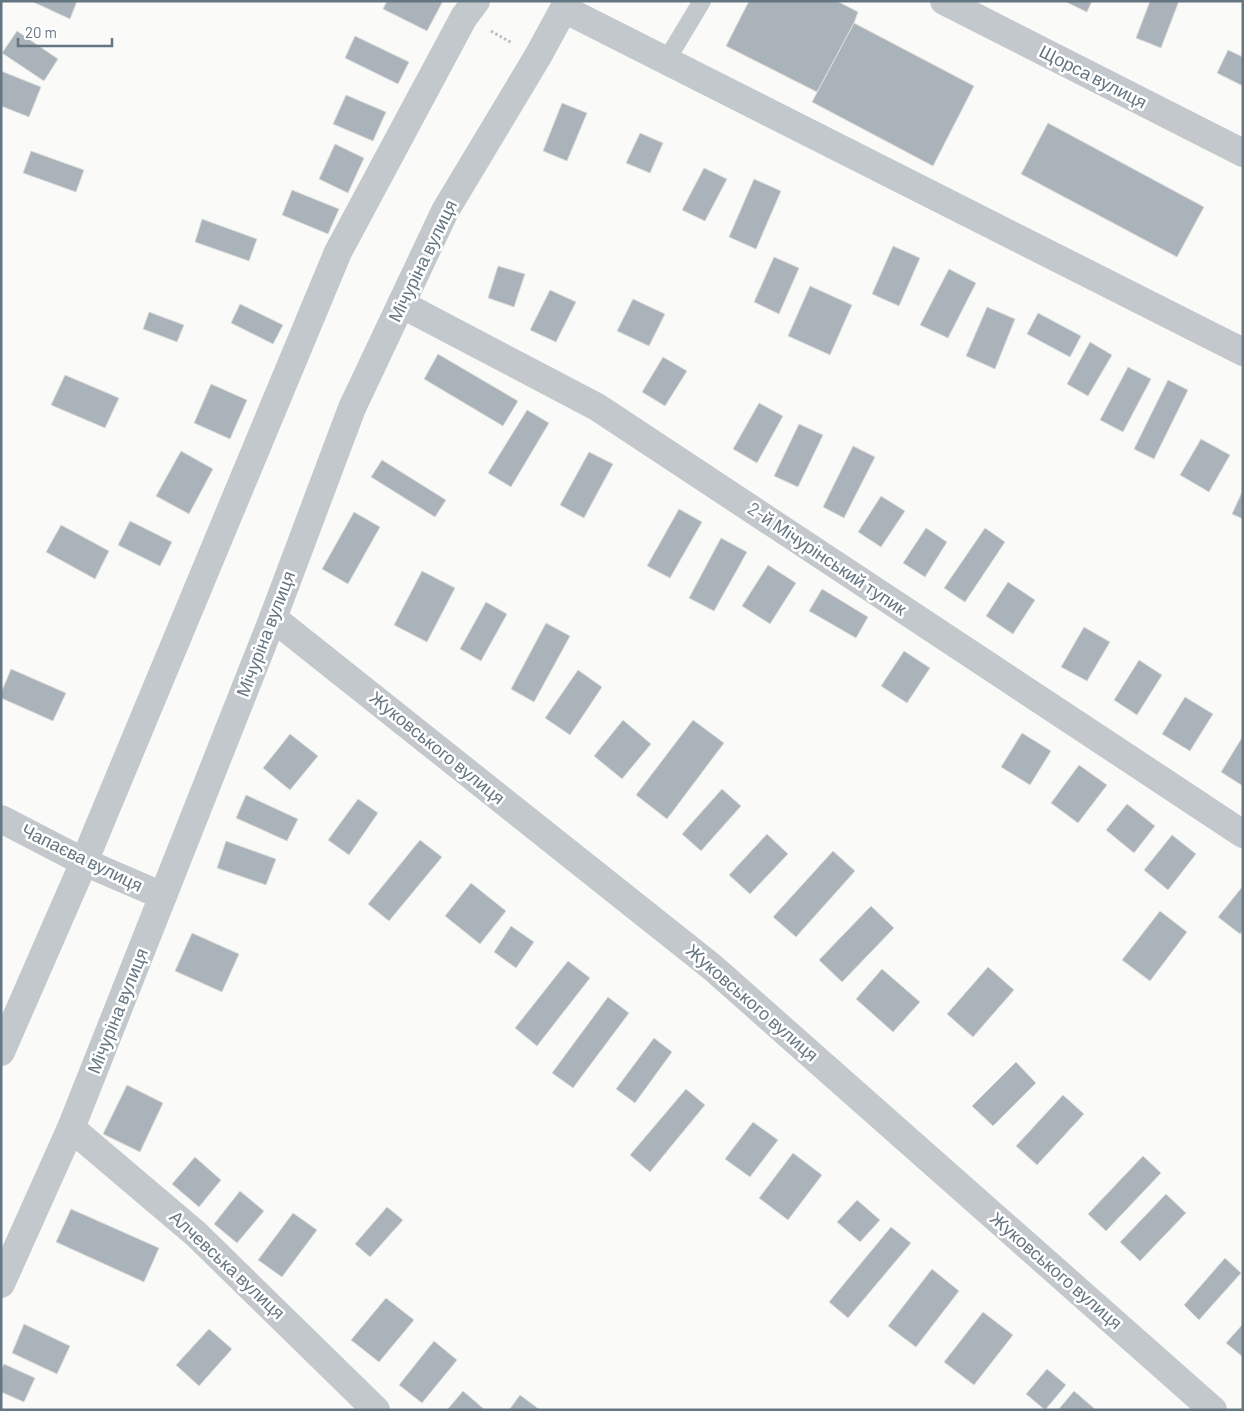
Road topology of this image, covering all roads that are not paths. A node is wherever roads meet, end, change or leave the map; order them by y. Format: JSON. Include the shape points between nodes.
{"nodes":[{"id":1,"x":702,"y":1,"type":"edge"},
{"id":2,"x":944,"y":1,"type":"edge"},
{"id":3,"x":566,"y":5,"type":"edge"},
{"id":4,"x":470,"y":9,"type":"edge"},
{"id":5,"x":666,"y":60,"type":"junction"},
{"id":6,"x":1243,"y":153,"type":"edge"},
{"id":7,"x":401,"y":304,"type":"junction"},
{"id":8,"x":1243,"y":352,"type":"edge"},
{"id":9,"x":273,"y":618,"type":"junction"},
{"id":10,"x":1,"y":818,"type":"edge"},
{"id":11,"x":1243,"y":834,"type":"edge"},
{"id":12,"x":84,"y":862,"type":"junction"},
{"id":13,"x":163,"y":896,"type":"junction"},
{"id":14,"x":1,"y":1052,"type":"edge"},
{"id":15,"x":71,"y":1128,"type":"junction"},
{"id":16,"x":1,"y":1284,"type":"edge"},
{"id":17,"x":376,"y":1410,"type":"edge"},
{"id":18,"x":1213,"y":1410,"type":"edge"}],
"edges":[{"from":1,"to":5,"type":"lane"},
{"from":2,"to":6,"type":"street","name":"Щорса вулиця"},
{"from":3,"to":5,"type":"street"},
{"from":3,"to":7,"type":"street","name":"Мічуріна вулиця","via":[[445,211]]},
{"from":4,"to":12,"type":"street","via":[[338,252]]},
{"from":5,"to":8,"type":"street"},
{"from":7,"to":9,"type":"street","name":"Мічуріна вулиця","via":[[352,408]]},
{"from":7,"to":11,"type":"street","name":"2-й Мічурінський тупик","via":[[598,407]]},
{"from":9,"to":13,"type":"street","name":"Мічуріна вулиця"},
{"from":9,"to":18,"type":"street","name":"Жуковського вулиця","via":[[712,967]]},
{"from":10,"to":12,"type":"street","name":"Чапаєва вулиця"},
{"from":12,"to":13,"type":"street","name":"Чапаєва вулиця"},
{"from":12,"to":14,"type":"street"},
{"from":13,"to":15,"type":"street","name":"Мічуріна вулиця"},
{"from":15,"to":16,"type":"street","name":"Мічуріна вулиця"},
{"from":15,"to":17,"type":"street","name":"Алчевська вулиця","via":[[196,1234]]}]}
